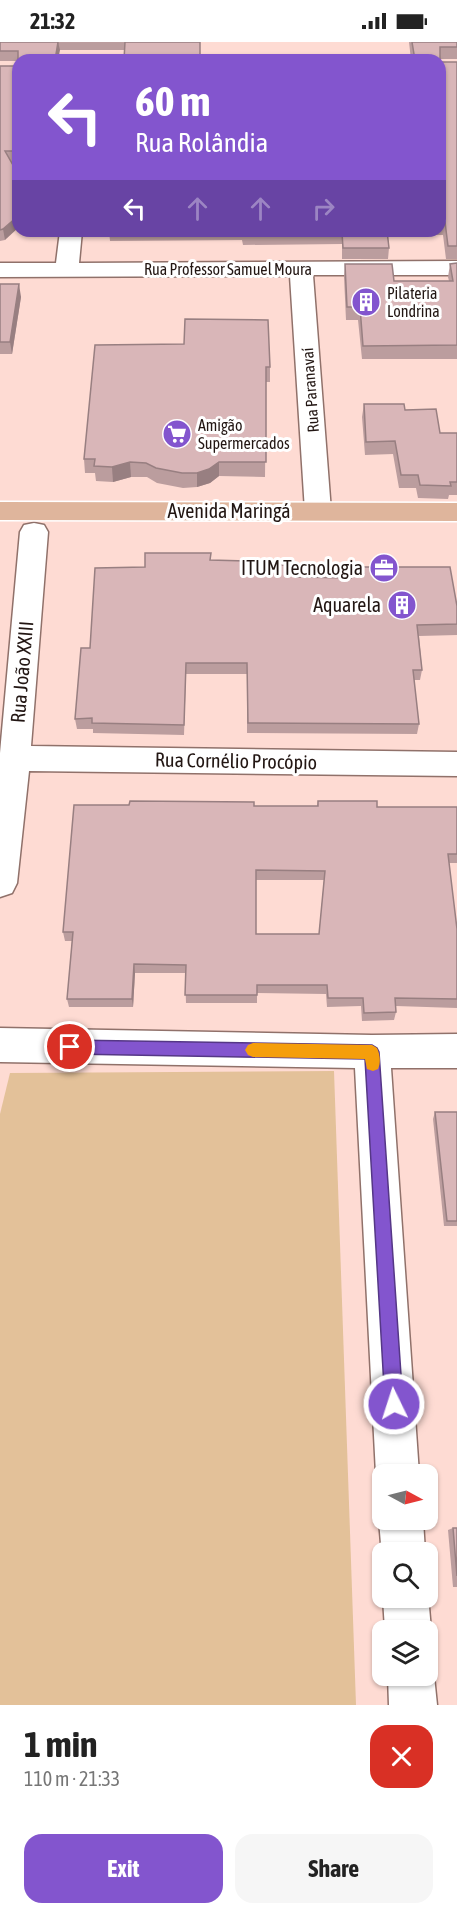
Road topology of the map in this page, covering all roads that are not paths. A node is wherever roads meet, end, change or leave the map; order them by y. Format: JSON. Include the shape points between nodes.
{"nodes":[{"id":1,"x":70,"y":237,"type":"edge"},
{"id":2,"x":457,"y":268,"type":"edge"},
{"id":3,"x":301,"y":269,"type":"junction"},
{"id":4,"x":0,"y":270,"type":"edge"},
{"id":5,"x":67,"y":270,"type":"junction"},
{"id":6,"x":0,"y":511,"type":"edge"},
{"id":7,"x":318,"y":511,"type":"junction"},
{"id":8,"x":457,"y":512,"type":"edge"},
{"id":9,"x":0,"y":532,"type":"edge"},
{"id":10,"x":34,"y":532,"type":"junction"},
{"id":11,"x":457,"y":534,"type":"edge"},
{"id":12,"x":15,"y":758,"type":"junction"},
{"id":13,"x":457,"y":764,"type":"edge"},
{"id":14,"x":0,"y":883,"type":"edge"},
{"id":15,"x":0,"y":1046,"type":"edge"},
{"id":16,"x":457,"y":1051,"type":"edge"},
{"id":17,"x":372,"y":1052,"type":"junction"},
{"id":18,"x":397,"y":1464,"type":"edge"},
{"id":19,"x":412,"y":1686,"type":"edge"},
{"id":20,"x":413,"y":1705,"type":"edge"}],
"edges":[{"from":1,"to":5,"type":"street"},
{"from":2,"to":3,"type":"street","name":"Rua Professor Samuel Moura"},
{"from":3,"to":5,"type":"street","name":"Rua Professor Samuel Moura"},
{"from":3,"to":7,"type":"street","name":"Rua Paranavaí"},
{"from":4,"to":5,"type":"street","name":"Rua Professor Samuel Moura"},
{"from":6,"to":7,"type":"main road","name":"Avenida Maringá"},
{"from":7,"to":8,"type":"main road","name":"Avenida Maringá"},
{"from":9,"to":10,"type":"main road","name":"Avenida Maringá"},
{"from":10,"to":11,"type":"main road","name":"Avenida Maringá"},
{"from":10,"to":12,"type":"street","name":"Rua João XXIII"},
{"from":12,"to":13,"type":"street","name":"Rua Cornélio Procópio"},
{"from":12,"to":14,"type":"street","name":"Rua João XXIII"},
{"from":15,"to":17,"type":"street"},
{"from":16,"to":17,"type":"street"},
{"from":17,"to":18,"type":"street"},
{"from":19,"to":20,"type":"street"}]}
